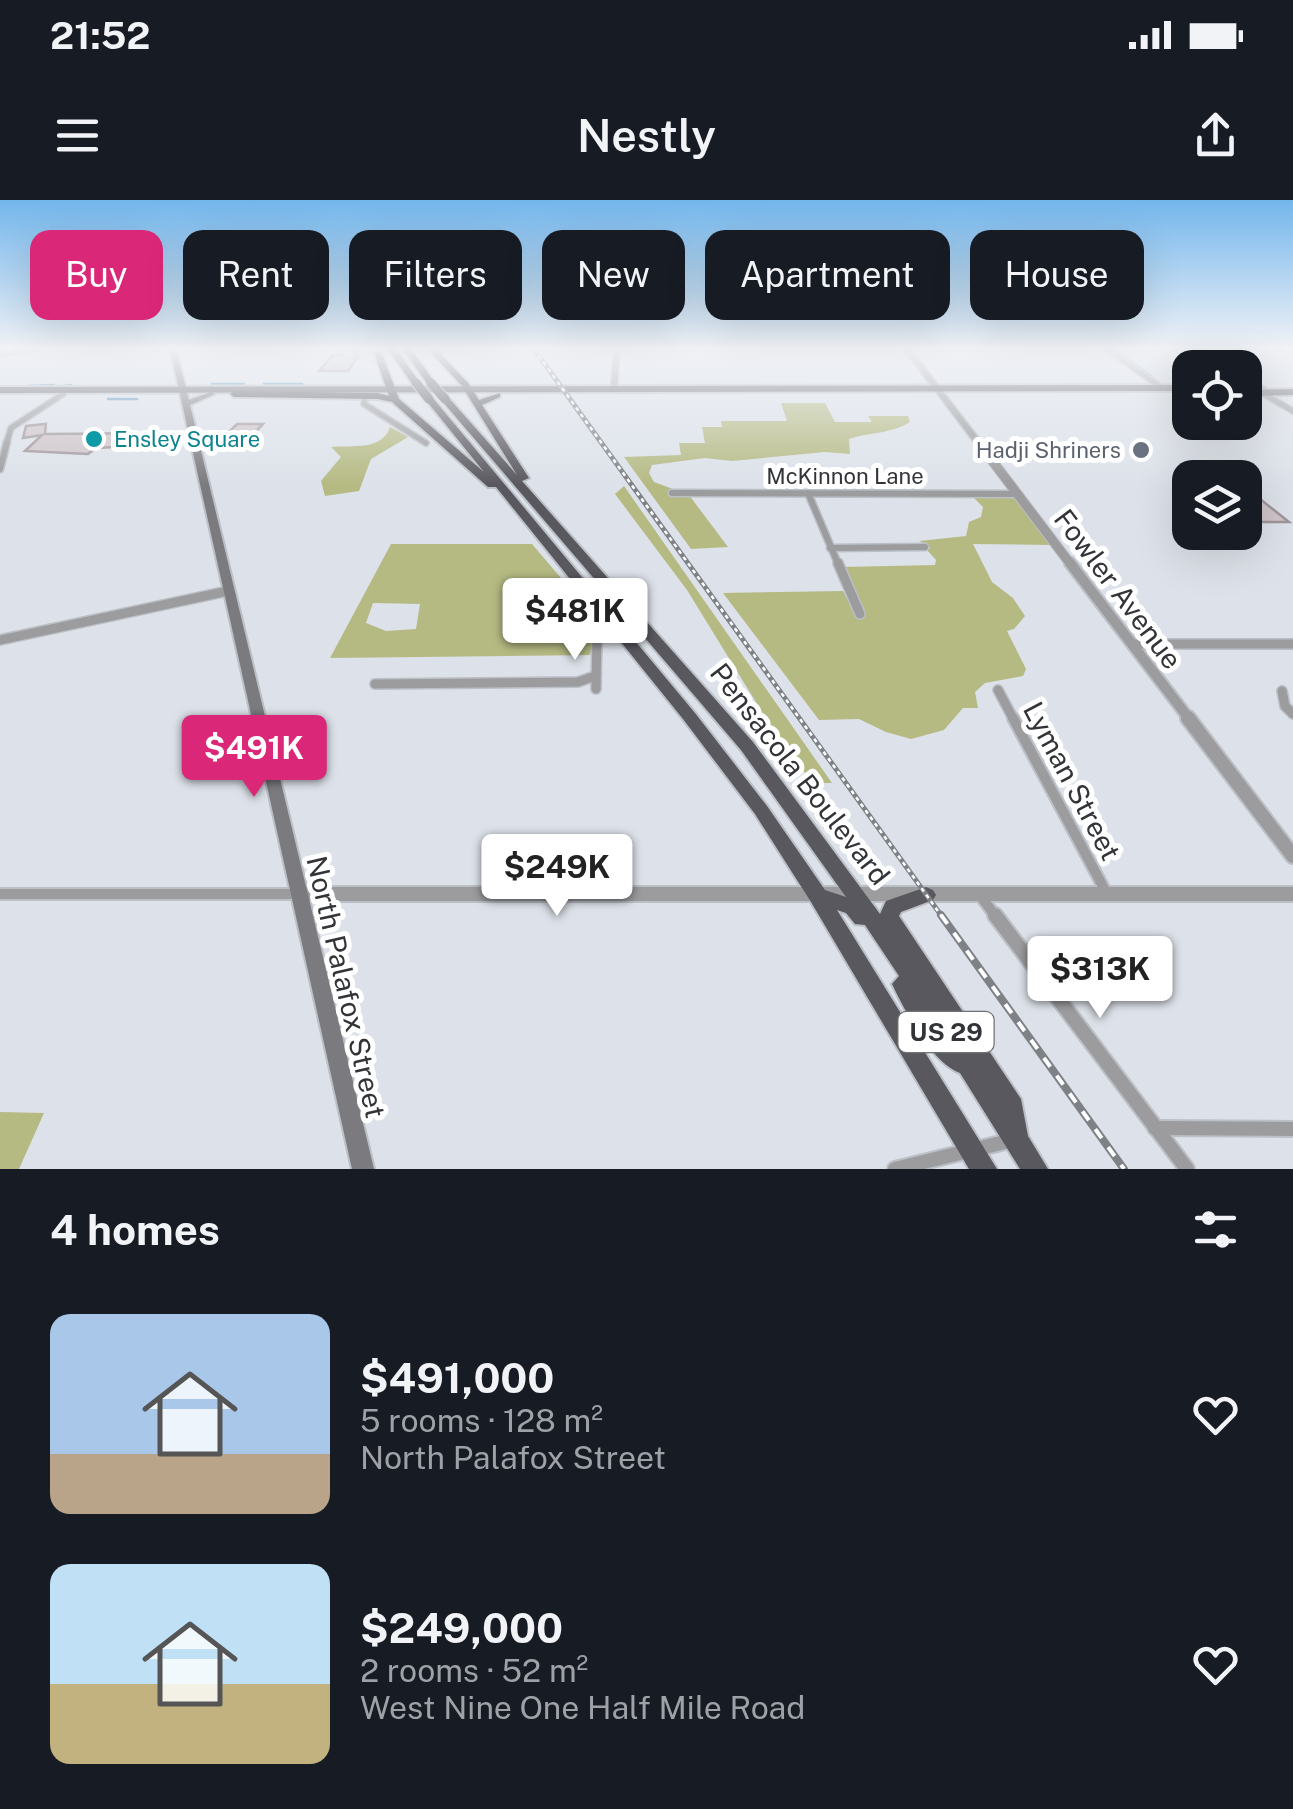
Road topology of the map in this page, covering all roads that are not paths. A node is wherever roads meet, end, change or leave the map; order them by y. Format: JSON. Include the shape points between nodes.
{"nodes":[{"id":1,"x":60,"y":394,"type":"edge"},
{"id":2,"x":184,"y":394,"type":"edge"},
{"id":3,"x":363,"y":394,"type":"edge"},
{"id":4,"x":393,"y":394,"type":"edge"},
{"id":5,"x":435,"y":394,"type":"joint"},
{"id":6,"x":469,"y":394,"type":"edge"},
{"id":7,"x":492,"y":394,"type":"edge"},
{"id":8,"x":555,"y":394,"type":"edge"},
{"id":9,"x":942,"y":394,"type":"edge"},
{"id":10,"x":1269,"y":394,"type":"edge"},
{"id":11,"x":497,"y":395,"type":"junction"},
{"id":12,"x":478,"y":407,"type":"junction"},
{"id":13,"x":1293,"y":412,"type":"edge"},
{"id":14,"x":426,"y":443,"type":"dead end"},
{"id":15,"x":0,"y":468,"type":"edge"},
{"id":16,"x":672,"y":493,"type":"dead end"},
{"id":17,"x":808,"y":494,"type":"junction"},
{"id":18,"x":1018,"y":494,"type":"junction"},
{"id":19,"x":506,"y":496,"type":"junction"},
{"id":20,"x":532,"y":496,"type":"junction"},
{"id":21,"x":532,"y":528,"type":"junction"},
{"id":22,"x":926,"y":547,"type":"dead end"},
{"id":23,"x":830,"y":548,"type":"junction"},
{"id":24,"x":587,"y":561,"type":"junction"},
{"id":25,"x":228,"y":591,"type":"junction"},
{"id":26,"x":860,"y":614,"type":"dead end"},
{"id":27,"x":618,"y":632,"type":"junction"},
{"id":28,"x":0,"y":640,"type":"edge"},
{"id":29,"x":1132,"y":644,"type":"junction"},
{"id":30,"x":1293,"y":644,"type":"edge"},
{"id":31,"x":641,"y":658,"type":"junction"},
{"id":32,"x":595,"y":676,"type":"junction"},
{"id":33,"x":375,"y":684,"type":"dead end"},
{"id":34,"x":596,"y":689,"type":"dead end"},
{"id":35,"x":998,"y":690,"type":"dead end"},
{"id":36,"x":1282,"y":690,"type":"dead end"},
{"id":37,"x":1293,"y":714,"type":"edge"},
{"id":38,"x":721,"y":716,"type":"junction"},
{"id":39,"x":721,"y":754,"type":"junction"},
{"id":40,"x":1293,"y":856,"type":"edge"},
{"id":41,"x":0,"y":894,"type":"edge"},
{"id":42,"x":299,"y":894,"type":"junction"},
{"id":43,"x":979,"y":894,"type":"junction"},
{"id":44,"x":1107,"y":894,"type":"junction"},
{"id":45,"x":1293,"y":894,"type":"edge"},
{"id":46,"x":926,"y":895,"type":"junction"},
{"id":47,"x":818,"y":896,"type":"junction"},
{"id":48,"x":857,"y":896,"type":"junction"},
{"id":49,"x":974,"y":1074,"type":"junction"},
{"id":50,"x":1156,"y":1128,"type":"junction"},
{"id":51,"x":1293,"y":1130,"type":"edge"},
{"id":52,"x":1016,"y":1139,"type":"junction"},
{"id":53,"x":978,"y":1160,"type":"edge"},
{"id":54,"x":363,"y":1169,"type":"edge"},
{"id":55,"x":895,"y":1169,"type":"edge"},
{"id":56,"x":1035,"y":1169,"type":"edge"},
{"id":57,"x":1187,"y":1169,"type":"edge"}],
"edges":[{"from":1,"to":15,"type":"street","via":[[9,432]]},
{"from":2,"to":25,"type":"main road","name":"North Palafox Street"},
{"from":3,"to":14,"type":"street","via":[[364,404]]},
{"from":4,"to":19,"type":"highway"},
{"from":5,"to":19,"type":"highway","name":"Pensacola Boulevard","number":"US 29"},
{"from":5,"to":20,"type":"highway","name":"Pensacola Boulevard","number":"US 29"},
{"from":6,"to":12,"type":"highway"},
{"from":7,"to":11,"type":"main road"},
{"from":8,"to":11,"type":"main road"},
{"from":9,"to":18,"type":"street","name":"Fowler Avenue"},
{"from":10,"to":13,"type":"street"},
{"from":11,"to":12,"type":"highway"},
{"from":12,"to":20,"type":"highway"},
{"from":16,"to":17,"type":"street","name":"McKinnon Lane"},
{"from":17,"to":18,"type":"street","name":"McKinnon Lane"},
{"from":17,"to":23,"type":"street"},
{"from":18,"to":29,"type":"street","name":"Fowler Avenue"},
{"from":19,"to":21,"type":"highway","name":"Pensacola Boulevard","number":"US 29"},
{"from":20,"to":24,"type":"highway","name":"Pensacola Boulevard","number":"US 29"},
{"from":21,"to":24,"type":"highway","via":[[551,528]]},
{"from":21,"to":27,"type":"highway","name":"Pensacola Boulevard","number":"US 29"},
{"from":22,"to":23,"type":"street"},
{"from":23,"to":26,"type":"street"},
{"from":24,"to":38,"type":"highway","name":"Pensacola Boulevard","number":"US 29"},
{"from":25,"to":28,"type":"street"},
{"from":25,"to":42,"type":"main road","name":"North Palafox Street"},
{"from":27,"to":31,"type":"highway","name":"Pensacola Boulevard","number":"US 29"},
{"from":27,"to":32,"type":"street","via":[[597,637]]},
{"from":29,"to":30,"type":"street"},
{"from":29,"to":40,"type":"street","name":"Fowler Avenue"},
{"from":31,"to":38,"type":"highway","via":[[661,670],[698,713]]},
{"from":31,"to":39,"type":"highway","name":"Pensacola Boulevard","number":"US 29"},
{"from":32,"to":33,"type":"street","via":[[578,682]]},
{"from":32,"to":34,"type":"street"},
{"from":35,"to":44,"type":"street","name":"Lyman Street"},
{"from":36,"to":37,"type":"street"},
{"from":38,"to":48,"type":"highway","name":"Pensacola Boulevard","number":"US 29"},
{"from":39,"to":47,"type":"highway","name":"Pensacola Boulevard","number":"US 29"},
{"from":39,"to":48,"type":"highway","via":[[747,775],[824,886]]},
{"from":41,"to":42,"type":"street"},
{"from":42,"to":47,"type":"street"},
{"from":42,"to":54,"type":"main road","name":"North Palafox Street"},
{"from":43,"to":44,"type":"street"},
{"from":43,"to":46,"type":"street"},
{"from":43,"to":50,"type":"street"},
{"from":44,"to":45,"type":"street"},
{"from":46,"to":48,"type":"street"},
{"from":46,"to":52,"type":"highway","via":[[894,907],[889,917],[1012,1107]]},
{"from":47,"to":48,"type":"street"},
{"from":47,"to":49,"type":"highway","via":[[853,906],[942,1046]]},
{"from":47,"to":53,"type":"highway","name":"Pensacola Boulevard","number":"US 29"},
{"from":48,"to":49,"type":"highway","name":"Pensacola Boulevard","number":"US 29"},
{"from":49,"to":52,"type":"highway","name":"Pensacola Boulevard","number":"US 29"},
{"from":50,"to":51,"type":"street"},
{"from":50,"to":57,"type":"street"},
{"from":52,"to":53,"type":"street"},
{"from":52,"to":56,"type":"highway","name":"Pensacola Boulevard","number":"US 29"},
{"from":53,"to":55,"type":"street"}]}
